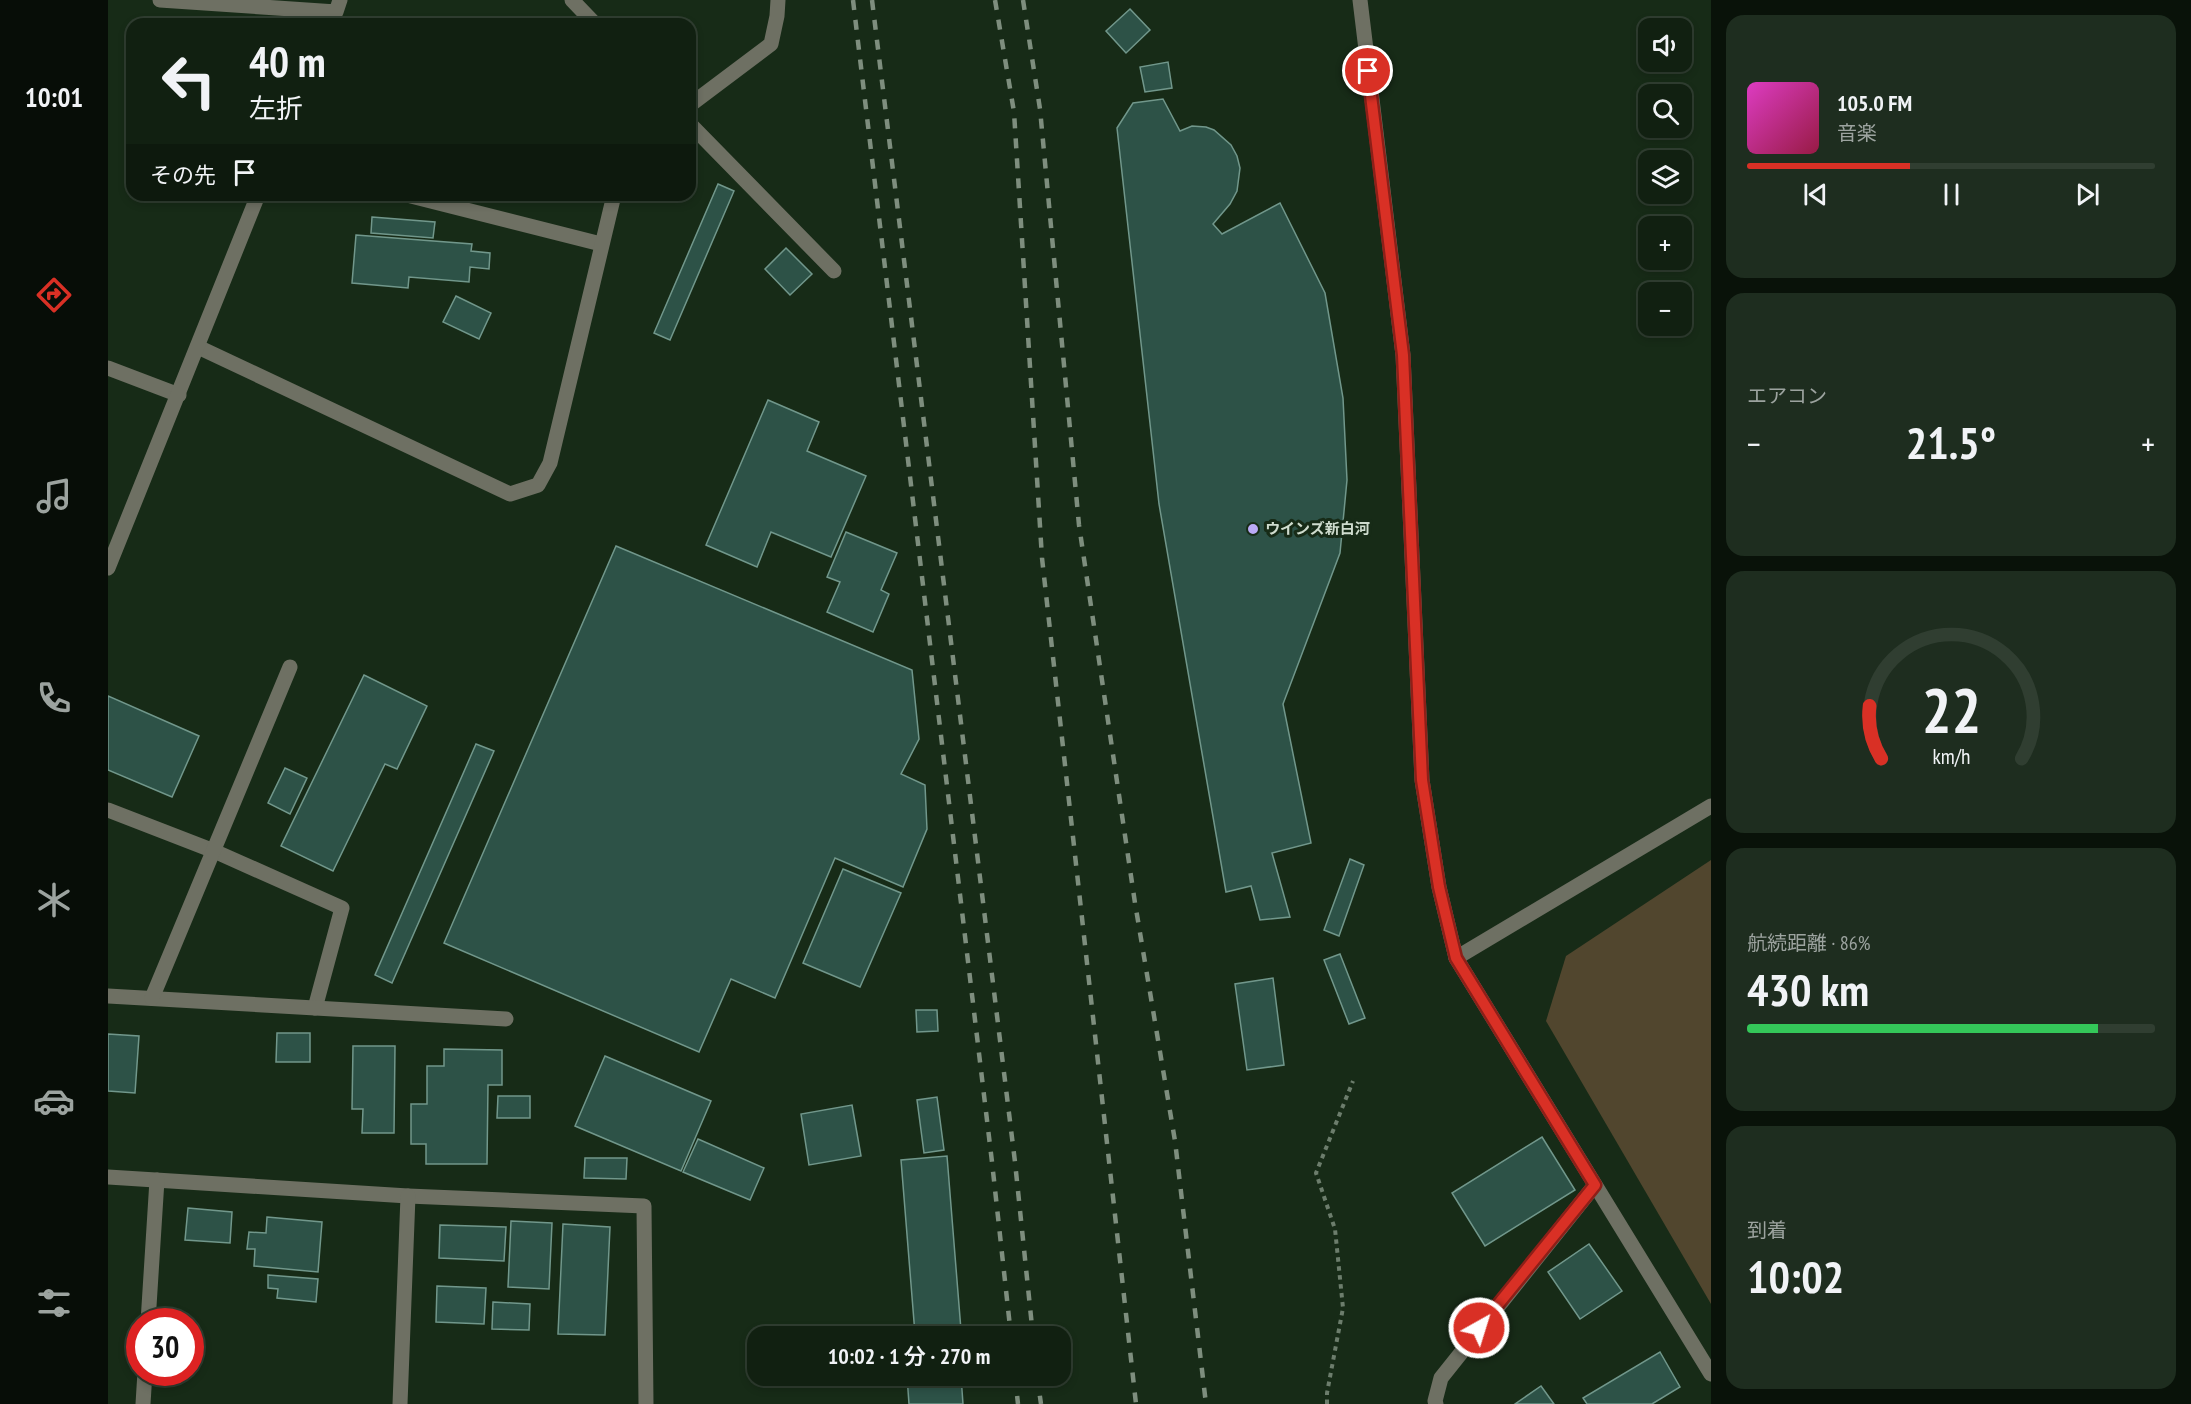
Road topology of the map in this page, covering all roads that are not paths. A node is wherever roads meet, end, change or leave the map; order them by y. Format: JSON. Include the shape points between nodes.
{"nodes":[{"id":1,"x":160,"y":0,"type":"edge"},
{"id":2,"x":572,"y":0,"type":"edge"},
{"id":3,"x":778,"y":0,"type":"edge"},
{"id":4,"x":1360,"y":0,"type":"edge"},
{"id":5,"x":336,"y":12,"type":"edge"},
{"id":6,"x":589,"y":18,"type":"edge"},
{"id":7,"x":696,"y":100,"type":"edge"},
{"id":8,"x":696,"y":130,"type":"edge"},
{"id":9,"x":256,"y":201,"type":"edge"},
{"id":10,"x":431,"y":201,"type":"edge"},
{"id":11,"x":612,"y":201,"type":"edge"},
{"id":12,"x":601,"y":244,"type":"junction"},
{"id":13,"x":834,"y":271,"type":"dead end"},
{"id":14,"x":198,"y":347,"type":"junction"},
{"id":15,"x":108,"y":368,"type":"edge"},
{"id":16,"x":179,"y":395,"type":"junction"},
{"id":17,"x":108,"y":568,"type":"edge"},
{"id":18,"x":290,"y":667,"type":"dead end"},
{"id":19,"x":1711,"y":806,"type":"edge"},
{"id":20,"x":108,"y":810,"type":"edge"},
{"id":21,"x":213,"y":851,"type":"junction"},
{"id":22,"x":1456,"y":958,"type":"junction"},
{"id":23,"x":108,"y":996,"type":"edge"},
{"id":24,"x":152,"y":998,"type":"junction"},
{"id":25,"x":315,"y":1008,"type":"junction"},
{"id":26,"x":506,"y":1019,"type":"dead end"},
{"id":27,"x":108,"y":1177,"type":"edge"},
{"id":28,"x":157,"y":1180,"type":"junction"},
{"id":29,"x":1595,"y":1185,"type":"junction"},
{"id":30,"x":408,"y":1196,"type":"junction"},
{"id":31,"x":149,"y":1308,"type":"edge"},
{"id":32,"x":1711,"y":1374,"type":"edge"},
{"id":33,"x":144,"y":1386,"type":"edge"},
{"id":34,"x":143,"y":1404,"type":"edge"},
{"id":35,"x":400,"y":1404,"type":"edge"},
{"id":36,"x":646,"y":1404,"type":"edge"},
{"id":37,"x":1436,"y":1404,"type":"edge"}],
"edges":[{"from":1,"to":5,"type":"street"},
{"from":2,"to":6,"type":"street"},
{"from":3,"to":7,"type":"street","via":[[771,44]]},
{"from":4,"to":22,"type":"street","via":[[1403,355],[1422,780],[1439,887]]},
{"from":8,"to":13,"type":"street"},
{"from":9,"to":14,"type":"street"},
{"from":10,"to":12,"type":"street"},
{"from":11,"to":12,"type":"street"},
{"from":12,"to":14,"type":"street","via":[[550,463],[538,485],[510,494]]},
{"from":14,"to":16,"type":"street"},
{"from":15,"to":16,"type":"street"},
{"from":16,"to":17,"type":"street"},
{"from":18,"to":21,"type":"street"},
{"from":19,"to":22,"type":"street"},
{"from":20,"to":21,"type":"street"},
{"from":21,"to":24,"type":"street"},
{"from":21,"to":25,"type":"street","via":[[342,908]]},
{"from":22,"to":29,"type":"street"},
{"from":23,"to":24,"type":"street"},
{"from":24,"to":25,"type":"street"},
{"from":25,"to":26,"type":"street"},
{"from":27,"to":28,"type":"street"},
{"from":28,"to":30,"type":"street"},
{"from":28,"to":31,"type":"street"},
{"from":29,"to":32,"type":"street"},
{"from":29,"to":37,"type":"street","via":[[1441,1378]]},
{"from":30,"to":35,"type":"street"},
{"from":30,"to":36,"type":"street","via":[[644,1206]]},
{"from":33,"to":34,"type":"street"}]}
